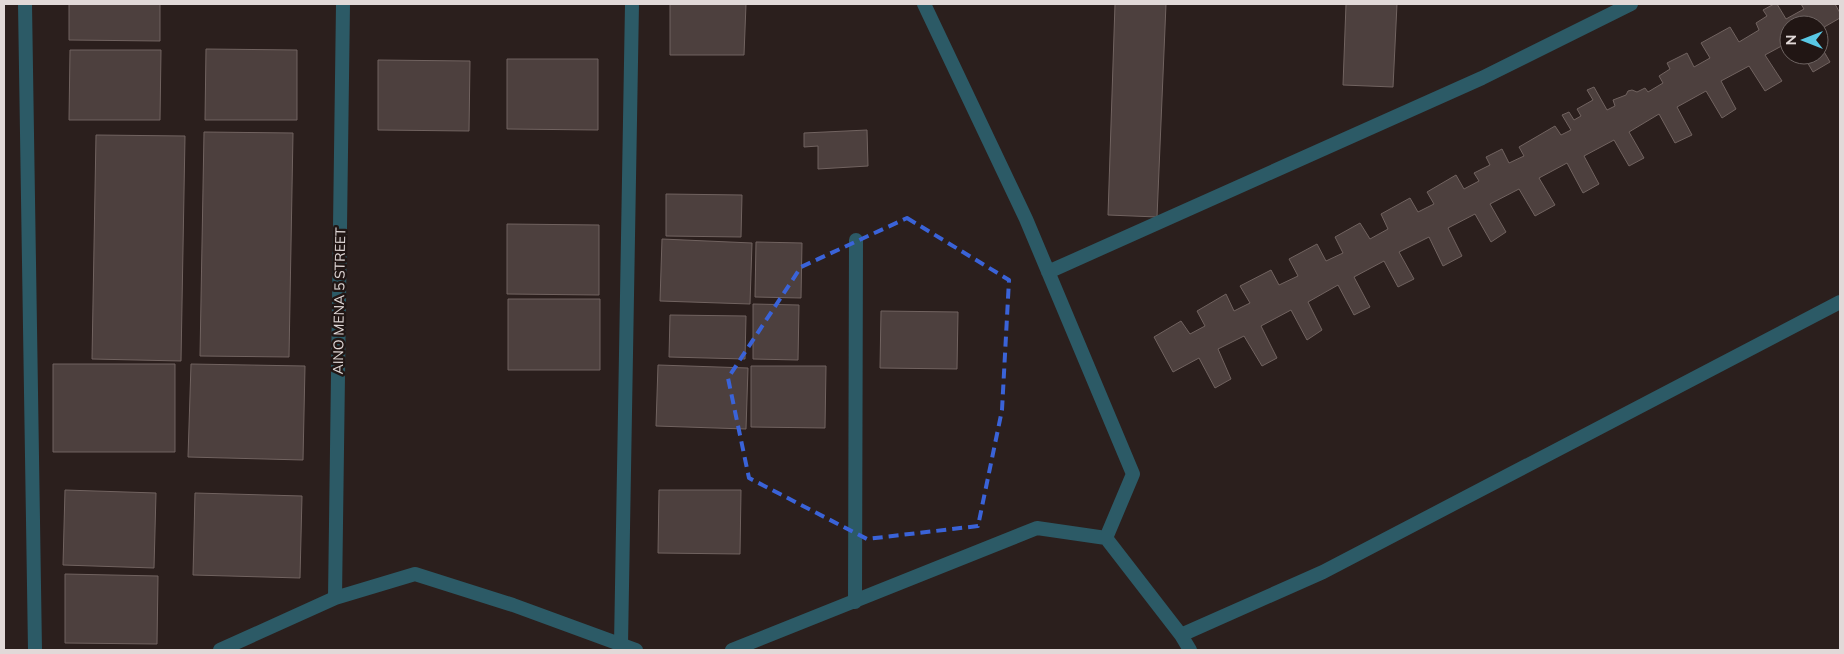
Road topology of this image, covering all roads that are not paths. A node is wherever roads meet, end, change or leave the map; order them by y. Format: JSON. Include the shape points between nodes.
{"nodes":[{"id":1,"x":25,"y":4,"type":"edge"},
{"id":2,"x":343,"y":4,"type":"edge"},
{"id":3,"x":632,"y":4,"type":"edge"},
{"id":4,"x":924,"y":4,"type":"edge"},
{"id":5,"x":1631,"y":4,"type":"edge"},
{"id":6,"x":856,"y":240,"type":"dead end"},
{"id":7,"x":1048,"y":272,"type":"junction"},
{"id":8,"x":1840,"y":302,"type":"edge"},
{"id":9,"x":1106,"y":538,"type":"junction"},
{"id":10,"x":335,"y":598,"type":"junction"},
{"id":11,"x":855,"y":602,"type":"junction"},
{"id":12,"x":1181,"y":635,"type":"junction"},
{"id":13,"x":621,"y":645,"type":"junction"},
{"id":14,"x":35,"y":650,"type":"edge"},
{"id":15,"x":220,"y":650,"type":"edge"},
{"id":16,"x":636,"y":650,"type":"edge"},
{"id":17,"x":732,"y":650,"type":"edge"},
{"id":18,"x":1190,"y":650,"type":"edge"}],
"edges":[{"from":1,"to":14,"type":"street"},
{"from":2,"to":10,"type":"street","name":"AINO MENA 5 STREET"},
{"from":3,"to":13,"type":"street"},
{"from":4,"to":7,"type":"street"},
{"from":5,"to":7,"type":"street","via":[[1482,78]]},
{"from":6,"to":11,"type":"street"},
{"from":7,"to":9,"type":"street","via":[[1133,474]]},
{"from":8,"to":12,"type":"street","via":[[1323,572]]},
{"from":9,"to":11,"type":"street","via":[[1037,528]]},
{"from":9,"to":12,"type":"street"},
{"from":10,"to":13,"type":"street","via":[[415,574]]},
{"from":10,"to":15,"type":"street"},
{"from":11,"to":17,"type":"street"},
{"from":12,"to":18,"type":"street"},
{"from":13,"to":16,"type":"street"}]}
